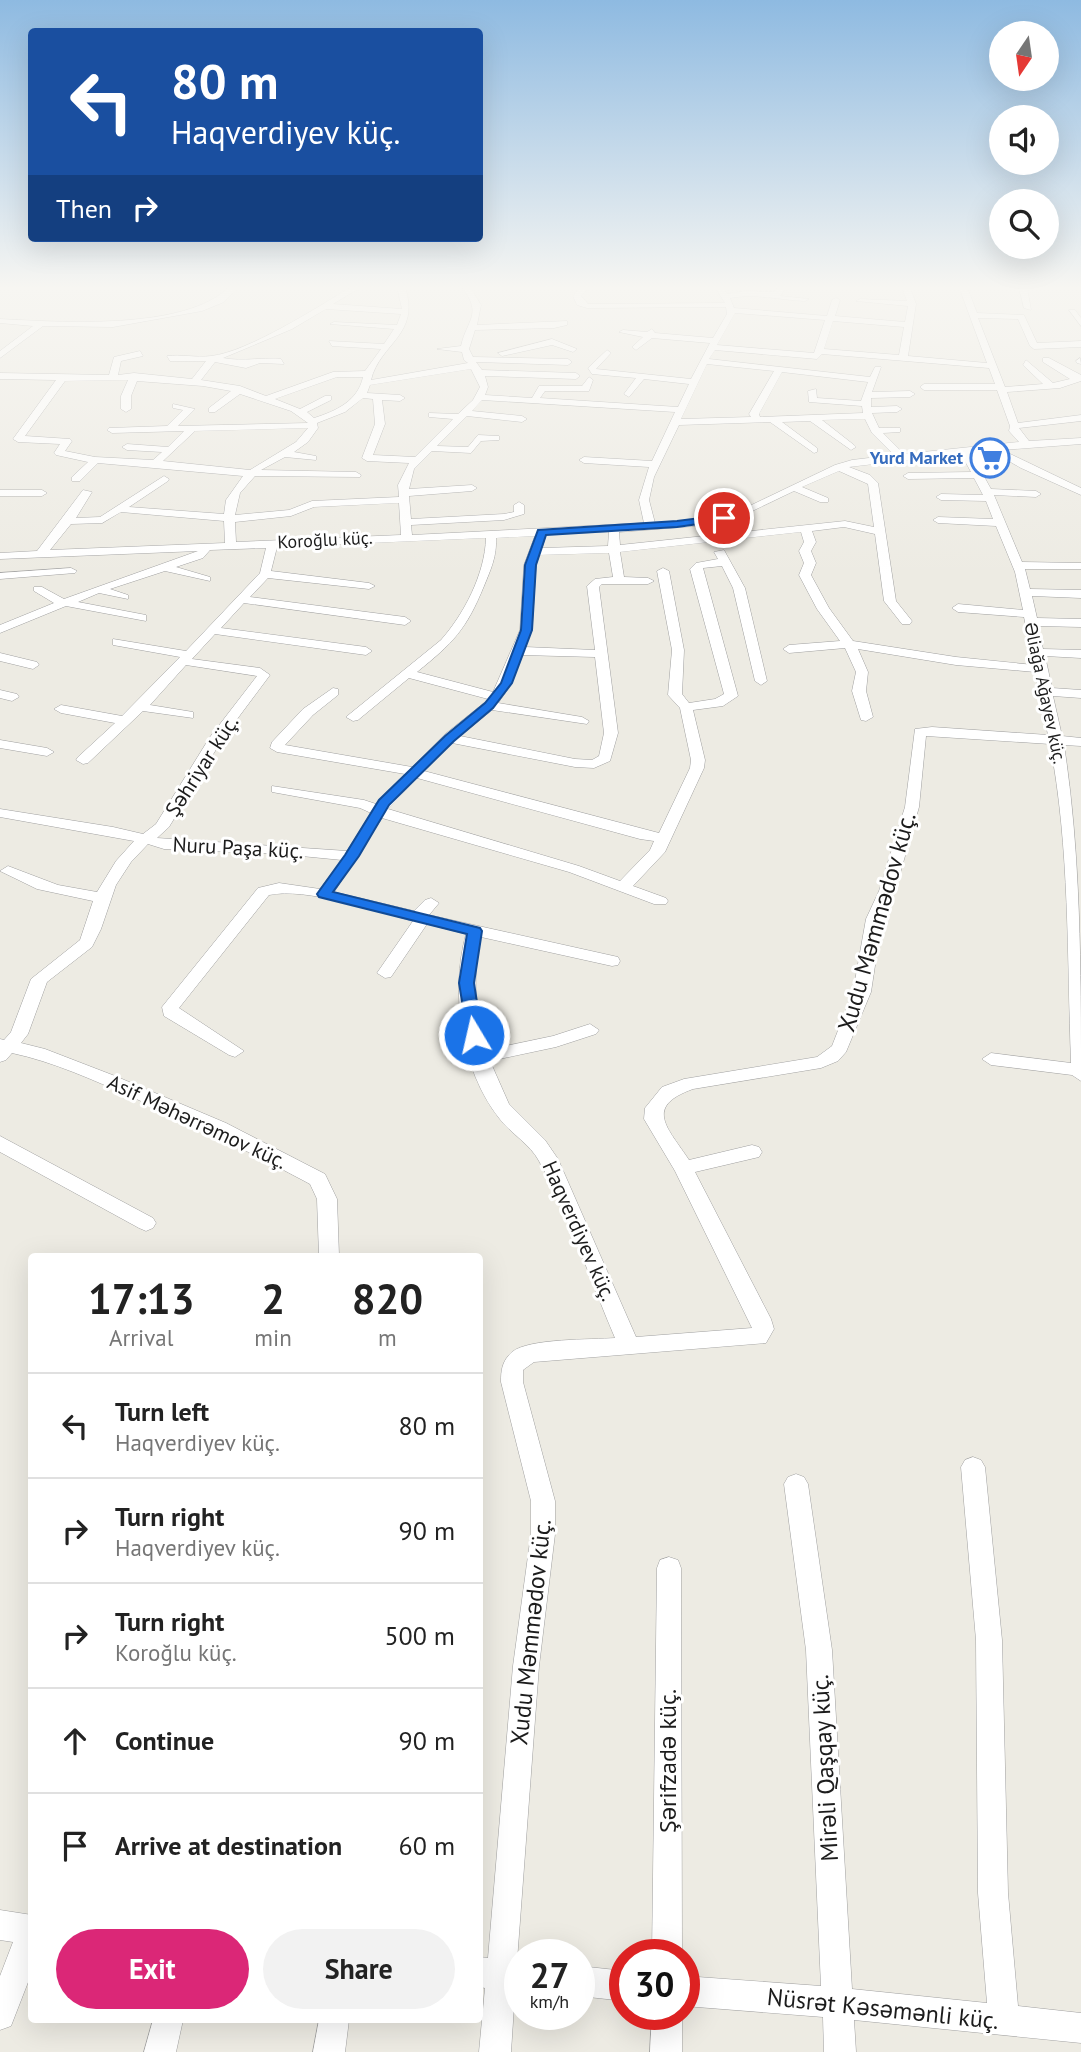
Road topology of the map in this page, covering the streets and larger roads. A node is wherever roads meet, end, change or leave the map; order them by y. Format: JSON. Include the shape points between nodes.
{"nodes":[{"id":1,"x":695,"y":382,"type":"edge"},
{"id":2,"x":59,"y":383,"type":"edge"},
{"id":3,"x":131,"y":383,"type":"edge"},
{"id":4,"x":209,"y":383,"type":"edge"},
{"id":5,"x":312,"y":383,"type":"edge"},
{"id":6,"x":366,"y":383,"type":"edge"},
{"id":7,"x":482,"y":383,"type":"edge"},
{"id":8,"x":588,"y":383,"type":"edge"},
{"id":9,"x":637,"y":383,"type":"edge"},
{"id":10,"x":772,"y":383,"type":"edge"},
{"id":11,"x":873,"y":383,"type":"edge"},
{"id":12,"x":994,"y":383,"type":"edge"},
{"id":13,"x":1047,"y":383,"type":"edge"},
{"id":14,"x":1062,"y":383,"type":"edge"},
{"id":15,"x":1000,"y":385,"type":"junction"},
{"id":16,"x":1051,"y":386,"type":"junction"},
{"id":17,"x":924,"y":387,"type":"dead end"},
{"id":18,"x":240,"y":389,"type":"junction"},
{"id":19,"x":813,"y":391,"type":"dead end"},
{"id":20,"x":629,"y":394,"type":"dead end"},
{"id":21,"x":910,"y":394,"type":"dead end"},
{"id":22,"x":361,"y":395,"type":"junction"},
{"id":23,"x":378,"y":397,"type":"junction"},
{"id":24,"x":479,"y":397,"type":"junction"},
{"id":25,"x":328,"y":398,"type":"dead end"},
{"id":26,"x":400,"y":398,"type":"dead end"},
{"id":27,"x":267,"y":399,"type":"junction"},
{"id":28,"x":534,"y":401,"type":"junction"},
{"id":29,"x":594,"y":405,"type":"junction"},
{"id":30,"x":176,"y":406,"type":"dead end"},
{"id":31,"x":868,"y":406,"type":"junction"},
{"id":32,"x":126,"y":409,"type":"dead end"},
{"id":33,"x":897,"y":409,"type":"dead end"},
{"id":34,"x":212,"y":410,"type":"dead end"},
{"id":35,"x":295,"y":410,"type":"junction"},
{"id":36,"x":681,"y":410,"type":"junction"},
{"id":37,"x":271,"y":414,"type":"dead end"},
{"id":38,"x":432,"y":415,"type":"dead end"},
{"id":39,"x":463,"y":415,"type":"junction"},
{"id":40,"x":810,"y":416,"type":"junction"},
{"id":41,"x":583,"y":417,"type":"dead end"},
{"id":42,"x":771,"y":418,"type":"junction"},
{"id":43,"x":1081,"y":418,"type":"edge"},
{"id":44,"x":522,"y":419,"type":"dead end"},
{"id":45,"x":757,"y":420,"type":"junction"},
{"id":46,"x":676,"y":422,"type":"junction"},
{"id":47,"x":313,"y":423,"type":"junction"},
{"id":48,"x":1015,"y":426,"type":"junction"},
{"id":49,"x":169,"y":429,"type":"junction"},
{"id":50,"x":112,"y":430,"type":"dead end"},
{"id":51,"x":191,"y":430,"type":"junction"},
{"id":52,"x":844,"y":430,"type":"dead end"},
{"id":53,"x":897,"y":430,"type":"dead end"},
{"id":54,"x":827,"y":431,"type":"junction"},
{"id":55,"x":875,"y":431,"type":"junction"},
{"id":56,"x":495,"y":439,"type":"dead end"},
{"id":57,"x":32,"y":441,"type":"junction"},
{"id":58,"x":1081,"y":441,"type":"edge"},
{"id":59,"x":1026,"y":444,"type":"junction"},
{"id":60,"x":127,"y":447,"type":"dead end"},
{"id":61,"x":851,"y":447,"type":"dead end"},
{"id":62,"x":992,"y":447,"type":"junction"},
{"id":63,"x":427,"y":448,"type":"junction"},
{"id":64,"x":172,"y":450,"type":"junction"},
{"id":65,"x":814,"y":450,"type":"dead end"},
{"id":66,"x":964,"y":450,"type":"junction"},
{"id":67,"x":22,"y":452,"type":"dead end"},
{"id":68,"x":286,"y":454,"type":"junction"},
{"id":69,"x":900,"y":456,"type":"junction"},
{"id":70,"x":312,"y":458,"type":"dead end"},
{"id":71,"x":95,"y":460,"type":"junction"},
{"id":72,"x":416,"y":460,"type":"junction"},
{"id":73,"x":584,"y":460,"type":"dead end"},
{"id":74,"x":156,"y":463,"type":"junction"},
{"id":75,"x":654,"y":464,"type":"junction"},
{"id":76,"x":839,"y":467,"type":"junction"},
{"id":77,"x":212,"y":470,"type":"junction"},
{"id":78,"x":253,"y":474,"type":"junction"},
{"id":79,"x":356,"y":475,"type":"dead end"},
{"id":80,"x":908,"y":475,"type":"dead end"},
{"id":81,"x":978,"y":475,"type":"junction"},
{"id":82,"x":201,"y":478,"type":"dead end"},
{"id":83,"x":76,"y":479,"type":"dead end"},
{"id":84,"x":164,"y":479,"type":"dead end"},
{"id":85,"x":472,"y":488,"type":"dead end"},
{"id":86,"x":794,"y":488,"type":"junction"},
{"id":87,"x":87,"y":492,"type":"dead end"},
{"id":88,"x":1081,"y":492,"type":"edge"},
{"id":89,"x":42,"y":493,"type":"dead end"},
{"id":90,"x":0,"y":494,"type":"edge"},
{"id":91,"x":1036,"y":494,"type":"dead end"},
{"id":92,"x":989,"y":495,"type":"junction"},
{"id":93,"x":403,"y":496,"type":"junction"},
{"id":94,"x":941,"y":497,"type":"dead end"},
{"id":95,"x":10,"y":500,"type":"dead end"},
{"id":96,"x":824,"y":500,"type":"dead end"},
{"id":97,"x":487,"y":505,"type":"dead end"},
{"id":98,"x":519,"y":505,"type":"dead end"},
{"id":99,"x":0,"y":509,"type":"edge"},
{"id":100,"x":121,"y":509,"type":"junction"},
{"id":101,"x":496,"y":518,"type":"junction"},
{"id":102,"x":230,"y":519,"type":"junction"},
{"id":103,"x":939,"y":520,"type":"dead end"},
{"id":104,"x":68,"y":521,"type":"junction"},
{"id":105,"x":407,"y":522,"type":"junction"},
{"id":106,"x":696,"y":523,"type":"junction"},
{"id":107,"x":1001,"y":523,"type":"junction"},
{"id":108,"x":650,"y":526,"type":"junction"},
{"id":109,"x":804,"y":527,"type":"junction"},
{"id":110,"x":614,"y":529,"type":"junction"},
{"id":111,"x":880,"y":531,"type":"junction"},
{"id":112,"x":542,"y":532,"type":"junction"},
{"id":113,"x":491,"y":534,"type":"junction"},
{"id":114,"x":407,"y":537,"type":"junction"},
{"id":115,"x":712,"y":538,"type":"junction"},
{"id":116,"x":273,"y":543,"type":"junction"},
{"id":117,"x":231,"y":545,"type":"junction"},
{"id":118,"x":208,"y":546,"type":"junction"},
{"id":119,"x":614,"y":549,"type":"junction"},
{"id":120,"x":537,"y":552,"type":"junction"},
{"id":121,"x":40,"y":555,"type":"junction"},
{"id":122,"x":0,"y":556,"type":"edge"},
{"id":123,"x":726,"y":562,"type":"junction"},
{"id":124,"x":1019,"y":565,"type":"junction"},
{"id":125,"x":1081,"y":566,"type":"edge"},
{"id":126,"x":163,"y":567,"type":"junction"},
{"id":127,"x":71,"y":571,"type":"dead end"},
{"id":128,"x":663,"y":571,"type":"dead end"},
{"id":129,"x":265,"y":574,"type":"junction"},
{"id":130,"x":0,"y":576,"type":"edge"},
{"id":131,"x":206,"y":579,"type":"dead end"},
{"id":132,"x":619,"y":580,"type":"junction"},
{"id":133,"x":648,"y":581,"type":"dead end"},
{"id":134,"x":369,"y":586,"type":"dead end"},
{"id":135,"x":38,"y":589,"type":"dead end"},
{"id":136,"x":98,"y":589,"type":"junction"},
{"id":137,"x":1024,"y":592,"type":"junction"},
{"id":138,"x":1081,"y":594,"type":"edge"},
{"id":139,"x":124,"y":597,"type":"dead end"},
{"id":140,"x":241,"y":599,"type":"junction"},
{"id":141,"x":62,"y":602,"type":"junction"},
{"id":142,"x":958,"y":608,"type":"dead end"},
{"id":143,"x":142,"y":618,"type":"dead end"},
{"id":144,"x":1029,"y":618,"type":"junction"},
{"id":145,"x":0,"y":619,"type":"edge"},
{"id":146,"x":405,"y":621,"type":"dead end"},
{"id":147,"x":906,"y":621,"type":"dead end"},
{"id":148,"x":15,"y":622,"type":"junction"},
{"id":149,"x":1081,"y":623,"type":"edge"},
{"id":150,"x":0,"y":629,"type":"edge"},
{"id":151,"x":211,"y":630,"type":"junction"},
{"id":152,"x":0,"y":642,"type":"edge"},
{"id":153,"x":117,"y":642,"type":"dead end"},
{"id":154,"x":849,"y":644,"type":"junction"},
{"id":155,"x":789,"y":649,"type":"dead end"},
{"id":156,"x":366,"y":650,"type":"dead end"},
{"id":157,"x":519,"y":651,"type":"junction"},
{"id":158,"x":1037,"y":652,"type":"junction"},
{"id":159,"x":603,"y":654,"type":"junction"},
{"id":160,"x":1081,"y":654,"type":"edge"},
{"id":161,"x":0,"y":657,"type":"edge"},
{"id":162,"x":185,"y":658,"type":"junction"},
{"id":163,"x":33,"y":665,"type":"dead end"},
{"id":164,"x":1041,"y":669,"type":"junction"},
{"id":165,"x":405,"y":673,"type":"junction"},
{"id":166,"x":761,"y":681,"type":"dead end"},
{"id":167,"x":333,"y":692,"type":"dead end"},
{"id":168,"x":1046,"y":692,"type":"junction"},
{"id":169,"x":1081,"y":694,"type":"edge"},
{"id":170,"x":493,"y":702,"type":"junction"},
{"id":171,"x":140,"y":707,"type":"junction"},
{"id":172,"x":686,"y":707,"type":"junction"},
{"id":173,"x":61,"y":709,"type":"dead end"},
{"id":174,"x":188,"y":715,"type":"dead end"},
{"id":175,"x":353,"y":716,"type":"dead end"},
{"id":176,"x":866,"y":716,"type":"dead end"},
{"id":177,"x":127,"y":721,"type":"junction"},
{"id":178,"x":582,"y":721,"type":"dead end"},
{"id":179,"x":449,"y":738,"type":"junction"},
{"id":180,"x":1055,"y":741,"type":"junction"},
{"id":181,"x":1081,"y":742,"type":"edge"},
{"id":182,"x":0,"y":744,"type":"edge"},
{"id":183,"x":47,"y":752,"type":"dead end"},
{"id":184,"x":83,"y":760,"type":"dead end"},
{"id":185,"x":417,"y":772,"type":"junction"},
{"id":186,"x":1064,"y":780,"type":"junction"},
{"id":187,"x":1081,"y":781,"type":"edge"},
{"id":188,"x":277,"y":789,"type":"dead end"},
{"id":189,"x":378,"y":810,"type":"junction"},
{"id":190,"x":0,"y":813,"type":"edge"},
{"id":191,"x":1075,"y":824,"type":"edge"},
{"id":192,"x":664,"y":838,"type":"junction"},
{"id":193,"x":146,"y":840,"type":"junction"},
{"id":194,"x":1076,"y":851,"type":"edge"},
{"id":195,"x":352,"y":856,"type":"junction"},
{"id":196,"x":8,"y":871,"type":"dead end"},
{"id":197,"x":624,"y":886,"type":"junction"},
{"id":198,"x":324,"y":894,"type":"junction"},
{"id":199,"x":102,"y":897,"type":"junction"},
{"id":200,"x":660,"y":901,"type":"dead end"},
{"id":201,"x":431,"y":903,"type":"dead end"},
{"id":202,"x":1077,"y":906,"type":"edge"},
{"id":203,"x":421,"y":917,"type":"junction"},
{"id":204,"x":475,"y":931,"type":"junction"},
{"id":205,"x":612,"y":961,"type":"dead end"},
{"id":206,"x":385,"y":973,"type":"dead end"},
{"id":207,"x":1079,"y":975,"type":"edge"},
{"id":208,"x":590,"y":1030,"type":"dead end"},
{"id":209,"x":1079,"y":1046,"type":"edge"},
{"id":210,"x":3,"y":1049,"type":"edge"},
{"id":211,"x":234,"y":1051,"type":"dead end"},
{"id":212,"x":480,"y":1057,"type":"junction"},
{"id":213,"x":991,"y":1059,"type":"dead end"},
{"id":214,"x":1081,"y":1072,"type":"edge"},
{"id":215,"x":0,"y":1143,"type":"edge"},
{"id":216,"x":752,"y":1152,"type":"dead end"},
{"id":217,"x":684,"y":1169,"type":"junction"},
{"id":218,"x":146,"y":1223,"type":"dead end"},
{"id":219,"x":329,"y":1253,"type":"edge"},
{"id":220,"x":629,"y":1346,"type":"junction"},
{"id":221,"x":973,"y":1467,"type":"dead end"},
{"id":222,"x":796,"y":1485,"type":"dead end"},
{"id":223,"x":669,"y":1568,"type":"dead end"},
{"id":224,"x":0,"y":1925,"type":"edge"},
{"id":225,"x":28,"y":1930,"type":"edge"},
{"id":226,"x":667,"y":1939,"type":"edge"},
{"id":227,"x":28,"y":1942,"type":"edge"},
{"id":228,"x":500,"y":1974,"type":"edge"},
{"id":229,"x":700,"y":1992,"type":"edge"},
{"id":230,"x":838,"y":2003,"type":"junction"},
{"id":231,"x":0,"y":2015,"type":"edge"},
{"id":232,"x":1004,"y":2021,"type":"junction"},
{"id":233,"x":167,"y":2023,"type":"edge"},
{"id":234,"x":334,"y":2023,"type":"edge"},
{"id":235,"x":1081,"y":2028,"type":"edge"},
{"id":236,"x":667,"y":2030,"type":"edge"},
{"id":237,"x":160,"y":2052,"type":"edge"},
{"id":238,"x":329,"y":2052,"type":"edge"},
{"id":239,"x":495,"y":2052,"type":"edge"},
{"id":240,"x":666,"y":2052,"type":"edge"},
{"id":241,"x":840,"y":2052,"type":"edge"}],
"edges":[{"from":1,"to":36,"type":"street"},
{"from":2,"to":57,"type":"street","via":[[18,438]]},
{"from":3,"to":32,"type":"street"},
{"from":4,"to":18,"type":"street"},
{"from":5,"to":27,"type":"street"},
{"from":6,"to":22,"type":"street"},
{"from":7,"to":24,"type":"street"},
{"from":8,"to":28,"type":"street","via":[[586,389],[542,388]]},
{"from":9,"to":20,"type":"street"},
{"from":10,"to":45,"type":"street","via":[[754,414]]},
{"from":11,"to":31,"type":"street"},
{"from":12,"to":15,"type":"street"},
{"from":13,"to":16,"type":"street"},
{"from":14,"to":16,"type":"street"},
{"from":15,"to":16,"type":"street"},
{"from":15,"to":17,"type":"street"},
{"from":15,"to":48,"type":"street"},
{"from":18,"to":27,"type":"street"},
{"from":18,"to":34,"type":"street"},
{"from":19,"to":31,"type":"street","via":[[812,400]]},
{"from":21,"to":31,"type":"street"},
{"from":22,"to":23,"type":"street"},
{"from":22,"to":47,"type":"street"},
{"from":23,"to":26,"type":"street"},
{"from":23,"to":72,"type":"street","via":[[380,424],[366,461]]},
{"from":24,"to":28,"type":"street"},
{"from":24,"to":39,"type":"street"},
{"from":25,"to":35,"type":"street"},
{"from":27,"to":35,"type":"street"},
{"from":28,"to":29,"type":"street"},
{"from":29,"to":36,"type":"street"},
{"from":29,"to":41,"type":"street"},
{"from":30,"to":49,"type":"street","via":[[190,409]]},
{"from":31,"to":33,"type":"street"},
{"from":31,"to":40,"type":"street"},
{"from":31,"to":55,"type":"street"},
{"from":35,"to":37,"type":"street"},
{"from":35,"to":47,"type":"street"},
{"from":36,"to":46,"type":"street"},
{"from":38,"to":39,"type":"street"},
{"from":39,"to":44,"type":"street"},
{"from":39,"to":63,"type":"street"},
{"from":40,"to":42,"type":"street"},
{"from":40,"to":54,"type":"street"},
{"from":42,"to":45,"type":"street"},
{"from":42,"to":65,"type":"street"},
{"from":43,"to":48,"type":"street"},
{"from":45,"to":46,"type":"street"},
{"from":46,"to":75,"type":"street"},
{"from":47,"to":51,"type":"street"},
{"from":47,"to":68,"type":"street","via":[[309,441]]},
{"from":48,"to":59,"type":"street"},
{"from":49,"to":50,"type":"street","via":[[139,424]]},
{"from":49,"to":51,"type":"street"},
{"from":51,"to":64,"type":"street"},
{"from":52,"to":54,"type":"street"},
{"from":53,"to":55,"type":"street"},
{"from":54,"to":61,"type":"street"},
{"from":55,"to":69,"type":"street"},
{"from":56,"to":63,"type":"street","via":[[478,438],[471,450]]},
{"from":57,"to":67,"type":"street"},
{"from":57,"to":71,"type":"street","via":[[70,439],[59,453]]},
{"from":58,"to":59,"type":"street","name":"Koroğlu küç."},
{"from":59,"to":62,"type":"street","name":"Koroğlu küç."},
{"from":60,"to":64,"type":"street"},
{"from":62,"to":66,"type":"street","name":"Koroğlu küç."},
{"from":62,"to":88,"type":"street","via":[[1017,465]]},
{"from":63,"to":72,"type":"street"},
{"from":64,"to":74,"type":"street"},
{"from":66,"to":69,"type":"street","name":"Koroğlu küç."},
{"from":66,"to":81,"type":"street","name":"Əliağa Ağayev küç."},
{"from":68,"to":70,"type":"street"},
{"from":68,"to":78,"type":"street","via":[[266,462]]},
{"from":69,"to":76,"type":"street","name":"Koroğlu küç."},
{"from":71,"to":74,"type":"street"},
{"from":71,"to":83,"type":"street"},
{"from":72,"to":93,"type":"street","via":[[405,476]]},
{"from":73,"to":75,"type":"street"},
{"from":74,"to":77,"type":"street"},
{"from":75,"to":108,"type":"street","via":[[644,500]]},
{"from":76,"to":86,"type":"street","name":"Koroğlu küç."},
{"from":76,"to":111,"type":"street","via":[[873,483]]},
{"from":77,"to":78,"type":"street"},
{"from":77,"to":82,"type":"street"},
{"from":78,"to":79,"type":"street"},
{"from":78,"to":102,"type":"street","via":[[232,499]]},
{"from":80,"to":81,"type":"street"},
{"from":81,"to":92,"type":"street","name":"Əliağa Ağayev küç."},
{"from":84,"to":100,"type":"street"},
{"from":85,"to":93,"type":"street"},
{"from":86,"to":96,"type":"street"},
{"from":86,"to":106,"type":"street","name":"Koroğlu küç.","via":[[744,512]]},
{"from":87,"to":104,"type":"street"},
{"from":89,"to":90,"type":"street"},
{"from":91,"to":92,"type":"street"},
{"from":92,"to":94,"type":"street"},
{"from":92,"to":107,"type":"street","name":"Əliağa Ağayev küç."},
{"from":93,"to":102,"type":"street","via":[[367,497],[312,505],[291,513]]},
{"from":93,"to":105,"type":"street"},
{"from":95,"to":99,"type":"street"},
{"from":97,"to":101,"type":"street"},
{"from":98,"to":101,"type":"street","via":[[519,514]]},
{"from":100,"to":102,"type":"street"},
{"from":100,"to":104,"type":"street","via":[[102,520]]},
{"from":101,"to":105,"type":"street","via":[[471,514]]},
{"from":102,"to":117,"type":"street"},
{"from":103,"to":107,"type":"street"},
{"from":104,"to":121,"type":"street"},
{"from":105,"to":114,"type":"street"},
{"from":106,"to":108,"type":"street","name":"Koroğlu küç."},
{"from":106,"to":115,"type":"street"},
{"from":107,"to":124,"type":"street","name":"Əliağa Ağayev küç."},
{"from":108,"to":110,"type":"street","name":"Koroğlu küç."},
{"from":109,"to":111,"type":"street","via":[[842,518],[864,530]]},
{"from":109,"to":115,"type":"street"},
{"from":109,"to":154,"type":"street","via":[[810,542],[805,551],[810,562],[805,575]]},
{"from":110,"to":112,"type":"street","name":"Koroğlu küç."},
{"from":110,"to":119,"type":"street"},
{"from":111,"to":147,"type":"street","via":[[890,601]]},
{"from":112,"to":113,"type":"street","name":"Koroğlu küç."},
{"from":112,"to":120,"type":"street"},
{"from":113,"to":114,"type":"street","name":"Koroğlu küç."},
{"from":113,"to":165,"type":"street","via":[[491,556],[464,618],[445,643]]},
{"from":114,"to":116,"type":"street","name":"Koroğlu küç."},
{"from":115,"to":119,"type":"street"},
{"from":115,"to":123,"type":"street"},
{"from":116,"to":117,"type":"street","name":"Koroğlu küç."},
{"from":116,"to":129,"type":"street"},
{"from":117,"to":118,"type":"street","name":"Koroğlu küç."},
{"from":118,"to":121,"type":"street","name":"Koroğlu küç."},
{"from":118,"to":126,"type":"street","via":[[199,556]]},
{"from":119,"to":120,"type":"street"},
{"from":119,"to":132,"type":"street"},
{"from":120,"to":157,"type":"street","via":[[530,565],[528,620]]},
{"from":121,"to":122,"type":"street","name":"Koroğlu küç."},
{"from":123,"to":166,"type":"street","via":[[740,588]]},
{"from":123,"to":172,"type":"street","via":[[696,569],[731,696],[718,703]]},
{"from":124,"to":125,"type":"street"},
{"from":124,"to":137,"type":"street","name":"Əliağa Ağayev küç."},
{"from":126,"to":131,"type":"street"},
{"from":126,"to":136,"type":"street"},
{"from":127,"to":130,"type":"street"},
{"from":128,"to":172,"type":"street","via":[[678,650],[675,695]]},
{"from":129,"to":134,"type":"street"},
{"from":129,"to":140,"type":"street"},
{"from":132,"to":133,"type":"street"},
{"from":132,"to":159,"type":"street","via":[[599,580],[593,586]]},
{"from":135,"to":141,"type":"street"},
{"from":136,"to":139,"type":"street"},
{"from":136,"to":141,"type":"street"},
{"from":137,"to":138,"type":"street"},
{"from":137,"to":144,"type":"street","name":"Əliağa Ağayev küç."},
{"from":140,"to":146,"type":"street"},
{"from":140,"to":151,"type":"street"},
{"from":141,"to":143,"type":"street"},
{"from":141,"to":148,"type":"street"},
{"from":142,"to":144,"type":"street"},
{"from":144,"to":149,"type":"street"},
{"from":144,"to":158,"type":"street","name":"Əliağa Ağayev küç."},
{"from":145,"to":148,"type":"street"},
{"from":148,"to":150,"type":"street"},
{"from":148,"to":152,"type":"street","via":[[15,631]]},
{"from":151,"to":156,"type":"street"},
{"from":151,"to":162,"type":"street"},
{"from":153,"to":162,"type":"street"},
{"from":154,"to":155,"type":"street"},
{"from":154,"to":164,"type":"street"},
{"from":154,"to":176,"type":"street","via":[[862,671],[859,691]]},
{"from":157,"to":159,"type":"street"},
{"from":157,"to":170,"type":"street"},
{"from":158,"to":160,"type":"street"},
{"from":158,"to":164,"type":"street","name":"Əliağa Ağayev küç."},
{"from":159,"to":179,"type":"street","via":[[611,733],[601,761],[575,763]]},
{"from":161,"to":163,"type":"street"},
{"from":162,"to":171,"type":"street"},
{"from":162,"to":193,"type":"street","name":"Şəhriyar küç.","via":[[264,675],[217,737],[164,824]]},
{"from":164,"to":168,"type":"street","name":"Əliağa Ağayev küç."},
{"from":165,"to":170,"type":"street"},
{"from":165,"to":175,"type":"street"},
{"from":167,"to":185,"type":"street","via":[[308,712],[277,748]]},
{"from":168,"to":169,"type":"street"},
{"from":168,"to":180,"type":"street","name":"Əliağa Ağayev küç."},
{"from":170,"to":178,"type":"street"},
{"from":170,"to":179,"type":"street"},
{"from":171,"to":174,"type":"street"},
{"from":171,"to":177,"type":"street"},
{"from":172,"to":192,"type":"street","via":[[698,768]]},
{"from":173,"to":177,"type":"street"},
{"from":177,"to":184,"type":"street"},
{"from":179,"to":185,"type":"street"},
{"from":180,"to":181,"type":"street","name":"Xudu Məmmədov küç."},
{"from":180,"to":186,"type":"street","name":"Əliağa Ağayev küç."},
{"from":180,"to":217,"type":"street","name":"Xudu Məmmədov küç.","via":[[932,731],[919,734],[912,807],[874,919],[862,992],[840,1048],[821,1062],[690,1083],[668,1091],[654,1108],[653,1119]]},
{"from":182,"to":183,"type":"street"},
{"from":185,"to":189,"type":"street"},
{"from":185,"to":192,"type":"street"},
{"from":186,"to":187,"type":"street"},
{"from":186,"to":191,"type":"street","name":"Əliağa Ağayev küç."},
{"from":188,"to":189,"type":"street"},
{"from":189,"to":195,"type":"street"},
{"from":189,"to":197,"type":"street"},
{"from":190,"to":193,"type":"street","name":"Nuru Paşa küç."},
{"from":191,"to":194,"type":"street","name":"Əliağa Ağayev küç."},
{"from":192,"to":197,"type":"street","via":[[647,864]]},
{"from":193,"to":195,"type":"street","name":"Nuru Paşa küç."},
{"from":193,"to":199,"type":"street","name":"Şəhriyar küç.","via":[[127,856]]},
{"from":194,"to":202,"type":"street","name":"Əliağa Ağayev küç."},
{"from":195,"to":198,"type":"street"},
{"from":196,"to":199,"type":"street","via":[[61,893]]},
{"from":197,"to":200,"type":"street"},
{"from":198,"to":203,"type":"street"},
{"from":198,"to":211,"type":"street","via":[[272,887],[264,891],[171,1007],[170,1013]]},
{"from":199,"to":210,"type":"street","name":"Şəhriyar küç.","via":[[91,935],[79,951],[39,979],[19,1034]]},
{"from":201,"to":203,"type":"street"},
{"from":202,"to":207,"type":"street","name":"Əliağa Ağayev küç."},
{"from":203,"to":204,"type":"street"},
{"from":203,"to":206,"type":"street"},
{"from":204,"to":205,"type":"street"},
{"from":204,"to":212,"type":"street","name":"Haqverdiyev küç.","via":[[467,983]]},
{"from":207,"to":209,"type":"street","name":"Əliağa Ağayev küç."},
{"from":208,"to":212,"type":"street"},
{"from":209,"to":214,"type":"street","name":"Əliağa Ağayev küç."},
{"from":210,"to":219,"type":"street","name":"Asif Məhərrəmov küç.","via":[[39,1053],[121,1085],[219,1128],[318,1180],[327,1199]]},
{"from":212,"to":220,"type":"street","name":"Haqverdiyev küç.","via":[[502,1108],[546,1155]]},
{"from":213,"to":214,"type":"street"},
{"from":215,"to":218,"type":"street"},
{"from":216,"to":217,"type":"street"},
{"from":217,"to":220,"type":"street","name":"Xudu Məmmədov küç.","via":[[763,1329],[750,1339]]},
{"from":220,"to":228,"type":"street","name":"Xudu Məmmədov küç.","via":[[534,1353],[521,1357],[512,1368],[543,1501],[543,1534],[526,1666]]},
{"from":221,"to":232,"type":"street","via":[[989,1640],[990,1806]]},
{"from":222,"to":230,"type":"street","name":"Mirəli Qaşqay küç.","via":[[819,1650]]},
{"from":223,"to":226,"type":"street","name":"Şərifzadə küç."},
{"from":224,"to":225,"type":"street"},
{"from":227,"to":231,"type":"street"},
{"from":228,"to":239,"type":"street","name":"Xudu Məmmədov küç."},
{"from":229,"to":230,"type":"street","name":"Nüsrət Kəsəmənli küç."},
{"from":230,"to":232,"type":"street","name":"Nüsrət Kəsəmənli küç."},
{"from":230,"to":241,"type":"street","name":"Mirəli Qaşqay küç."},
{"from":232,"to":235,"type":"street","name":"Nüsrət Kəsəmənli küç."},
{"from":233,"to":237,"type":"street"},
{"from":234,"to":238,"type":"street"},
{"from":236,"to":240,"type":"street"}]}
